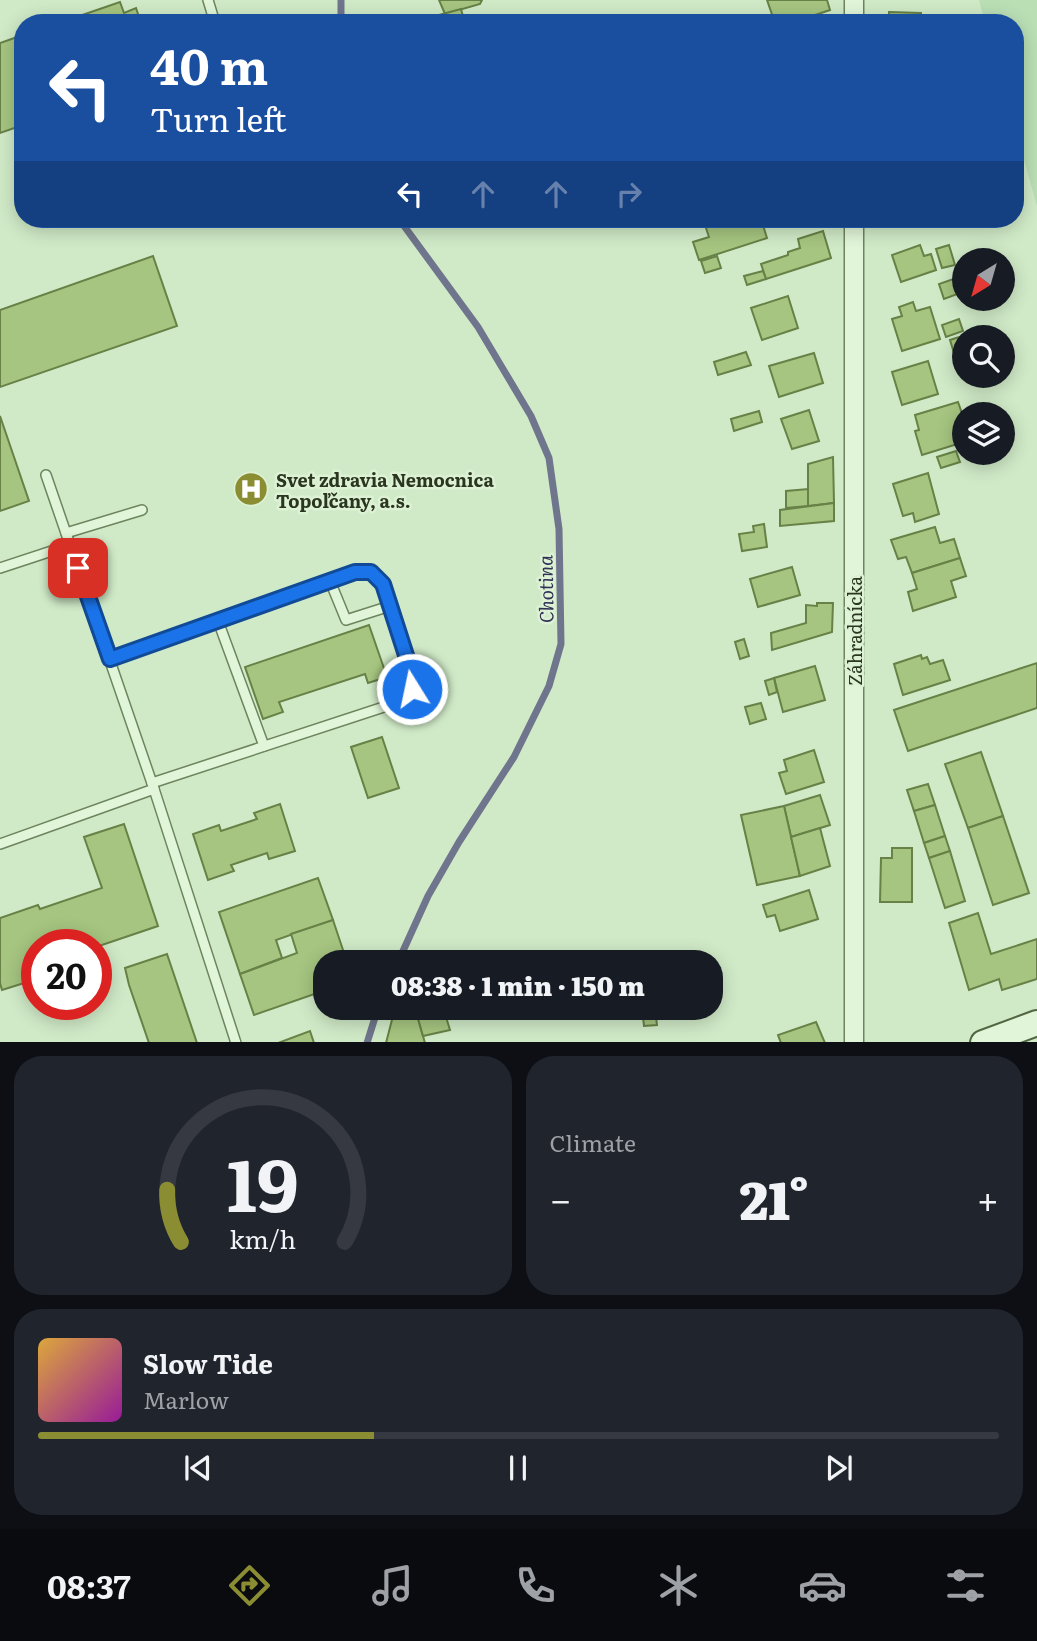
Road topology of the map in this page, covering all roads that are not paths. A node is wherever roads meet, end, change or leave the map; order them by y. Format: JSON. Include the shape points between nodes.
{"nodes":[{"id":1,"x":854,"y":228,"type":"edge"},
{"id":2,"x":46,"y":475,"type":"dead end"},
{"id":3,"x":142,"y":510,"type":"dead end"},
{"id":4,"x":66,"y":533,"type":"junction"},
{"id":5,"x":70,"y":545,"type":"junction"},
{"id":6,"x":0,"y":568,"type":"edge"},
{"id":7,"x":330,"y":581,"type":"junction"},
{"id":8,"x":390,"y":606,"type":"junction"},
{"id":9,"x":218,"y":621,"type":"junction"},
{"id":10,"x":110,"y":659,"type":"junction"},
{"id":11,"x":264,"y":746,"type":"junction"},
{"id":12,"x":153,"y":786,"type":"junction"},
{"id":13,"x":0,"y":844,"type":"edge"},
{"id":14,"x":1037,"y":1023,"type":"edge"},
{"id":15,"x":236,"y":1042,"type":"edge"},
{"id":16,"x":854,"y":1042,"type":"edge"},
{"id":17,"x":983,"y":1042,"type":"edge"}],
"edges":[{"from":1,"to":16,"type":"street","name":"Záhradnícka"},
{"from":2,"to":4,"type":"lane"},
{"from":3,"to":4,"type":"lane"},
{"from":4,"to":5,"type":"lane"},
{"from":5,"to":6,"type":"lane"},
{"from":5,"to":10,"type":"lane"},
{"from":7,"to":8,"type":"lane","via":[[371,572],[383,584]]},
{"from":7,"to":8,"type":"lane","via":[[346,620]]},
{"from":7,"to":9,"type":"lane"},
{"from":8,"to":11,"type":"lane","via":[[413,677],[412,689],[399,702]]},
{"from":9,"to":10,"type":"lane"},
{"from":9,"to":11,"type":"lane"},
{"from":10,"to":12,"type":"lane"},
{"from":11,"to":12,"type":"lane"},
{"from":12,"to":13,"type":"lane"},
{"from":12,"to":15,"type":"lane"},
{"from":14,"to":17,"type":"street"}]}
